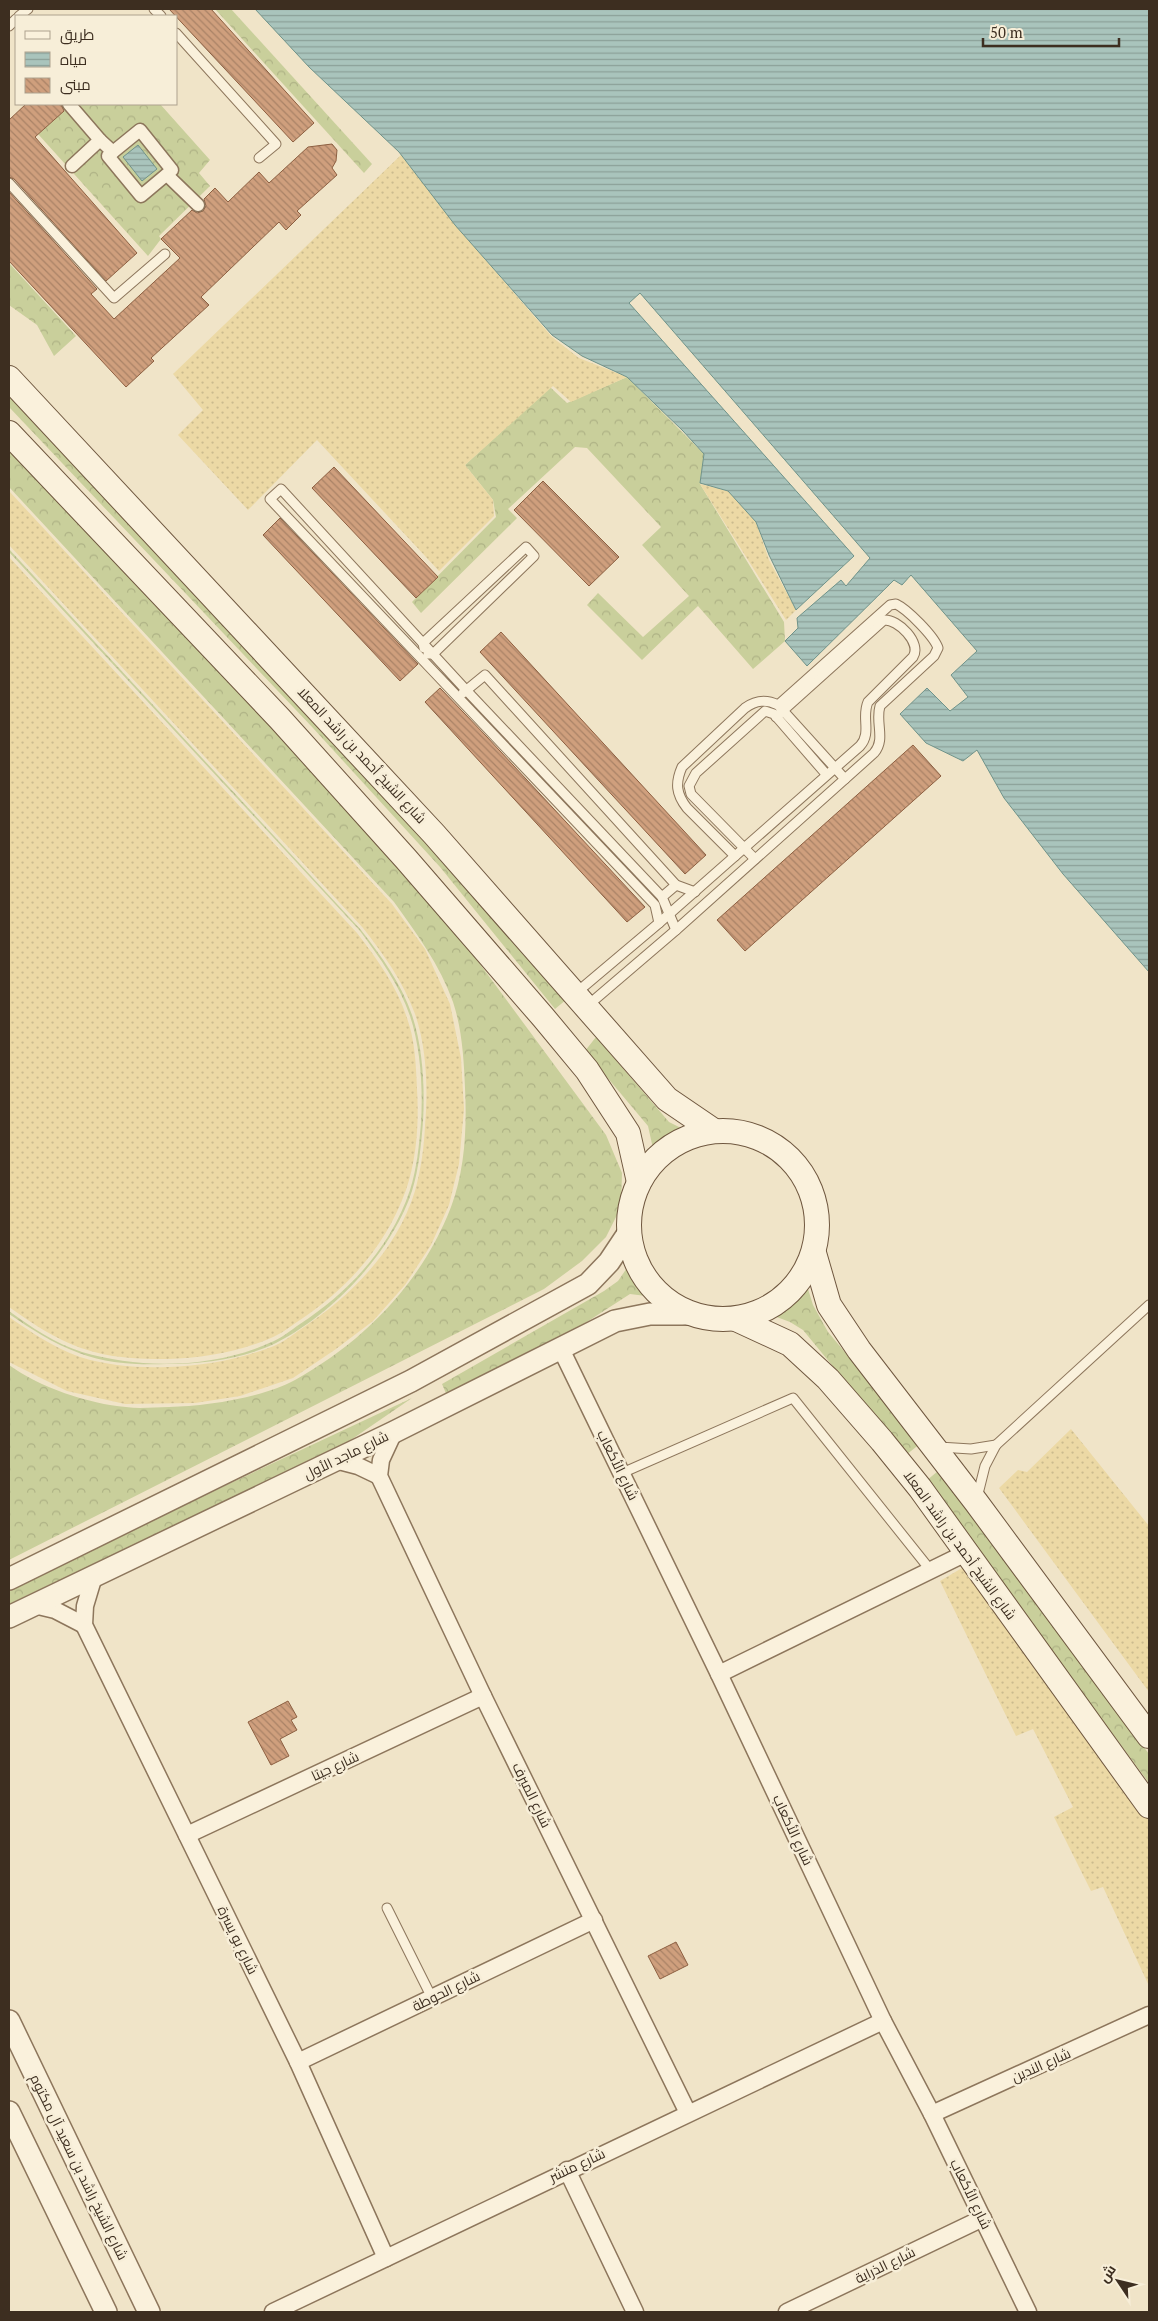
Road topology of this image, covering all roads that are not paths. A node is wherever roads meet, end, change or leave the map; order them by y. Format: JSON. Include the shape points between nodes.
{"nodes":[{"id":1,"x":178,"y":35,"type":"edge"},
{"id":2,"x":70,"y":105,"type":"edge"},
{"id":3,"x":100,"y":140,"type":"junction"},
{"id":4,"x":113,"y":152,"type":"junction"},
{"id":5,"x":259,"y":158,"type":"dead end"},
{"id":6,"x":72,"y":166,"type":"dead end"},
{"id":7,"x":167,"y":175,"type":"junction"},
{"id":8,"x":9,"y":183,"type":"edge"},
{"id":9,"x":198,"y":205,"type":"dead end"},
{"id":10,"x":165,"y":254,"type":"dead end"},
{"id":11,"x":9,"y":378,"type":"edge"},
{"id":12,"x":9,"y":433,"type":"edge"},
{"id":13,"x":423,"y":643,"type":"junction"},
{"id":14,"x":424,"y":653,"type":"junction"},
{"id":15,"x":466,"y":690,"type":"junction"},
{"id":16,"x":458,"y":697,"type":"junction"},
{"id":17,"x":781,"y":708,"type":"junction"},
{"id":18,"x":776,"y":717,"type":"junction"},
{"id":19,"x":834,"y":767,"type":"junction"},
{"id":20,"x":826,"y":774,"type":"junction"},
{"id":21,"x":845,"y":779,"type":"junction"},
{"id":22,"x":743,"y":848,"type":"junction"},
{"id":23,"x":735,"y":856,"type":"junction"},
{"id":24,"x":755,"y":859,"type":"junction"},
{"id":25,"x":676,"y":885,"type":"junction"},
{"id":26,"x":695,"y":892,"type":"junction"},
{"id":27,"x":662,"y":897,"type":"junction"},
{"id":28,"x":669,"y":915,"type":"junction"},
{"id":29,"x":659,"y":923,"type":"junction"},
{"id":30,"x":676,"y":930,"type":"junction"},
{"id":31,"x":580,"y":1001,"type":"junction"},
{"id":32,"x":714,"y":1131,"type":"junction"},
{"id":33,"x":639,"y":1182,"type":"junction"},
{"id":34,"x":629,"y":1232,"type":"junction"},
{"id":35,"x":814,"y":1253,"type":"junction"},
{"id":36,"x":1149,"y":1305,"type":"edge"},
{"id":37,"x":689,"y":1314,"type":"junction"},
{"id":38,"x":736,"y":1319,"type":"junction"},
{"id":39,"x":560,"y":1347,"type":"junction"},
{"id":40,"x":394,"y":1432,"type":"junction"},
{"id":41,"x":996,"y":1445,"type":"junction"},
{"id":42,"x":933,"y":1446,"type":"junction"},
{"id":43,"x":335,"y":1460,"type":"junction"},
{"id":44,"x":622,"y":1473,"type":"junction"},
{"id":45,"x":379,"y":1476,"type":"junction"},
{"id":46,"x":976,"y":1502,"type":"junction"},
{"id":47,"x":966,"y":1554,"type":"junction"},
{"id":48,"x":932,"y":1572,"type":"junction"},
{"id":49,"x":94,"y":1576,"type":"junction"},
{"id":50,"x":9,"y":1578,"type":"edge"},
{"id":51,"x":34,"y":1605,"type":"junction"},
{"id":52,"x":9,"y":1617,"type":"edge"},
{"id":53,"x":84,"y":1625,"type":"junction"},
{"id":54,"x":719,"y":1674,"type":"junction"},
{"id":55,"x":483,"y":1696,"type":"junction"},
{"id":56,"x":1149,"y":1736,"type":"edge"},
{"id":57,"x":1149,"y":1806,"type":"edge"},
{"id":58,"x":187,"y":1836,"type":"junction"},
{"id":59,"x":387,"y":1908,"type":"dead end"},
{"id":60,"x":594,"y":1920,"type":"junction"},
{"id":61,"x":432,"y":1998,"type":"junction"},
{"id":62,"x":1149,"y":2015,"type":"edge"},
{"id":63,"x":883,"y":2020,"type":"junction"},
{"id":64,"x":9,"y":2021,"type":"edge"},
{"id":65,"x":298,"y":2062,"type":"junction"},
{"id":66,"x":9,"y":2112,"type":"edge"},
{"id":67,"x":688,"y":2113,"type":"junction"},
{"id":68,"x":932,"y":2114,"type":"junction"},
{"id":69,"x":566,"y":2170,"type":"junction"},
{"id":70,"x":983,"y":2218,"type":"junction"},
{"id":71,"x":386,"y":2258,"type":"junction"},
{"id":72,"x":106,"y":2312,"type":"edge"},
{"id":73,"x":149,"y":2312,"type":"edge"},
{"id":74,"x":273,"y":2312,"type":"edge"},
{"id":75,"x":635,"y":2312,"type":"edge"},
{"id":76,"x":787,"y":2312,"type":"edge"},
{"id":77,"x":1028,"y":2312,"type":"edge"}],
"edges":[{"from":1,"to":5,"type":"lane","via":[[276,144]]},
{"from":2,"to":3,"type":"street"},
{"from":3,"to":4,"type":"street"},
{"from":3,"to":6,"type":"street"},
{"from":4,"to":7,"type":"street","via":[[108,156],[141,196]]},
{"from":4,"to":7,"type":"street","via":[[140,130],[172,170]]},
{"from":7,"to":9,"type":"street"},
{"from":8,"to":10,"type":"lane","via":[[114,298]]},
{"from":11,"to":31,"type":"main road","name":"شارع الشيخ أحمد بن راشد المعلا","via":[[415,812]]},
{"from":12,"to":33,"type":"main road","via":[[280,720],[406,858],[543,1017],[587,1070],[628,1134]]},
{"from":13,"to":14,"type":"lane"},
{"from":13,"to":14,"type":"lane","via":[[526,547],[534,556]]},
{"from":13,"to":14,"type":"lane","via":[[282,489],[270,499]]},
{"from":14,"to":15,"type":"lane"},
{"from":14,"to":16,"type":"lane","via":[[426,664]]},
{"from":15,"to":16,"type":"lane"},
{"from":15,"to":25,"type":"lane","via":[[485,675]]},
{"from":15,"to":27,"type":"lane"},
{"from":16,"to":29,"type":"lane","via":[[655,905]]},
{"from":17,"to":18,"type":"lane"},
{"from":17,"to":19,"type":"lane"},
{"from":17,"to":19,"type":"lane","via":[[884,620],[893,621],[915,643],[913,657],[868,702],[865,740]]},
{"from":17,"to":21,"type":"lane","via":[[890,605],[903,608],[934,641],[938,648],[934,656],[880,706],[878,748]]},
{"from":17,"to":23,"type":"lane","via":[[772,702],[758,701],[745,708],[682,767],[678,777],[676,788],[680,799]]},
{"from":18,"to":20,"type":"lane"},
{"from":18,"to":22,"type":"lane","via":[[770,712],[761,713],[696,773],[689,786],[695,800]]},
{"from":19,"to":20,"type":"lane"},
{"from":19,"to":21,"type":"lane"},
{"from":20,"to":22,"type":"lane"},
{"from":21,"to":24,"type":"lane"},
{"from":22,"to":23,"type":"lane"},
{"from":22,"to":24,"type":"lane"},
{"from":23,"to":26,"type":"lane"},
{"from":24,"to":30,"type":"lane"},
{"from":25,"to":26,"type":"lane"},
{"from":25,"to":27,"type":"lane"},
{"from":26,"to":28,"type":"lane"},
{"from":27,"to":28,"type":"lane"},
{"from":28,"to":29,"type":"lane"},
{"from":28,"to":30,"type":"lane"},
{"from":29,"to":31,"type":"lane"},
{"from":30,"to":31,"type":"lane"},
{"from":31,"to":32,"type":"main road","name":"شارع الشيخ أحمد بن راشد المعلا","via":[[667,1099]]},
{"from":32,"to":33,"type":"main road","via":[[684,1139],[658,1157]]},
{"from":32,"to":35,"type":"main road","via":[[745,1133],[774,1145],[797,1165],[812,1192],[818,1222]]},
{"from":33,"to":34,"type":"main road","via":[[629,1215]]},
{"from":34,"to":37,"type":"main road","via":[[638,1266],[659,1295]]},
{"from":34,"to":50,"type":"street","via":[[610,1262],[588,1284],[411,1381]]},
{"from":35,"to":38,"type":"main road","via":[[797,1285],[770,1308]]},
{"from":35,"to":42,"type":"main road","via":[[829,1305],[859,1350]]},
{"from":36,"to":41,"type":"lane"},
{"from":37,"to":38,"type":"main road","via":[[720,1320]]},
{"from":37,"to":39,"type":"street","name":"شارع ماجد الأول","via":[[650,1314],[615,1321]]},
{"from":38,"to":47,"type":"main road","name":"شارع الشيخ أحمد بن راشد المعلا","via":[[790,1344],[828,1379],[920,1488]]},
{"from":39,"to":40,"type":"street","name":"شارع ماجد الأول"},
{"from":39,"to":44,"type":"street","name":"شارع الأكعاب"},
{"from":40,"to":43,"type":"street","name":"شارع ماجد الأول"},
{"from":40,"to":45,"type":"street"},
{"from":41,"to":42,"type":"lane","via":[[965,1450]]},
{"from":41,"to":46,"type":"lane","via":[[981,1478]]},
{"from":42,"to":46,"type":"main road"},
{"from":43,"to":45,"type":"street"},
{"from":43,"to":49,"type":"street","name":"شارع ماجد الأول"},
{"from":44,"to":48,"type":"lane","via":[[793,1398]]},
{"from":44,"to":54,"type":"street","name":"شارع الأكعاب"},
{"from":45,"to":55,"type":"street","name":"شارع الميرف"},
{"from":46,"to":56,"type":"main road"},
{"from":47,"to":48,"type":"street"},
{"from":47,"to":57,"type":"main road","name":"شارع الشيخ أحمد بن راشد المعلا"},
{"from":48,"to":54,"type":"street"},
{"from":49,"to":51,"type":"street","name":"شارع ماجد الأول"},
{"from":49,"to":53,"type":"street","via":[[85,1606]]},
{"from":51,"to":52,"type":"street","name":"شارع ماجد الأول"},
{"from":51,"to":53,"type":"street","via":[[55,1610]]},
{"from":53,"to":58,"type":"street","name":"شارع بو يسرة"},
{"from":54,"to":63,"type":"street","name":"شارع الأكعاب"},
{"from":55,"to":58,"type":"street","name":"شارع جيتا"},
{"from":55,"to":60,"type":"street","name":"شارع الميرف"},
{"from":58,"to":65,"type":"street","name":"شارع بو يسرة"},
{"from":59,"to":61,"type":"lane"},
{"from":60,"to":61,"type":"street","name":"شارع الحوطة"},
{"from":60,"to":67,"type":"street","name":"شارع الميرف"},
{"from":61,"to":65,"type":"street","name":"شارع الحوطة"},
{"from":62,"to":68,"type":"street","name":"شارع الندين"},
{"from":63,"to":67,"type":"street","name":"شارع منشر"},
{"from":63,"to":68,"type":"street","name":"شارع الأكعاب"},
{"from":64,"to":73,"type":"street","name":"شارع الشيخ راشد بن سعيد آل مكتوم"},
{"from":65,"to":71,"type":"street","name":"شارع بو يسرة"},
{"from":66,"to":72,"type":"street"},
{"from":67,"to":69,"type":"street","name":"شارع منشر"},
{"from":68,"to":70,"type":"street","name":"شارع الأكعاب"},
{"from":69,"to":71,"type":"street","name":"شارع منشر"},
{"from":69,"to":75,"type":"street"},
{"from":70,"to":76,"type":"street","name":"شارع الذراية"},
{"from":70,"to":77,"type":"street","name":"شارع الأكعاب"},
{"from":71,"to":74,"type":"street","name":"شارع منشر"}]}
